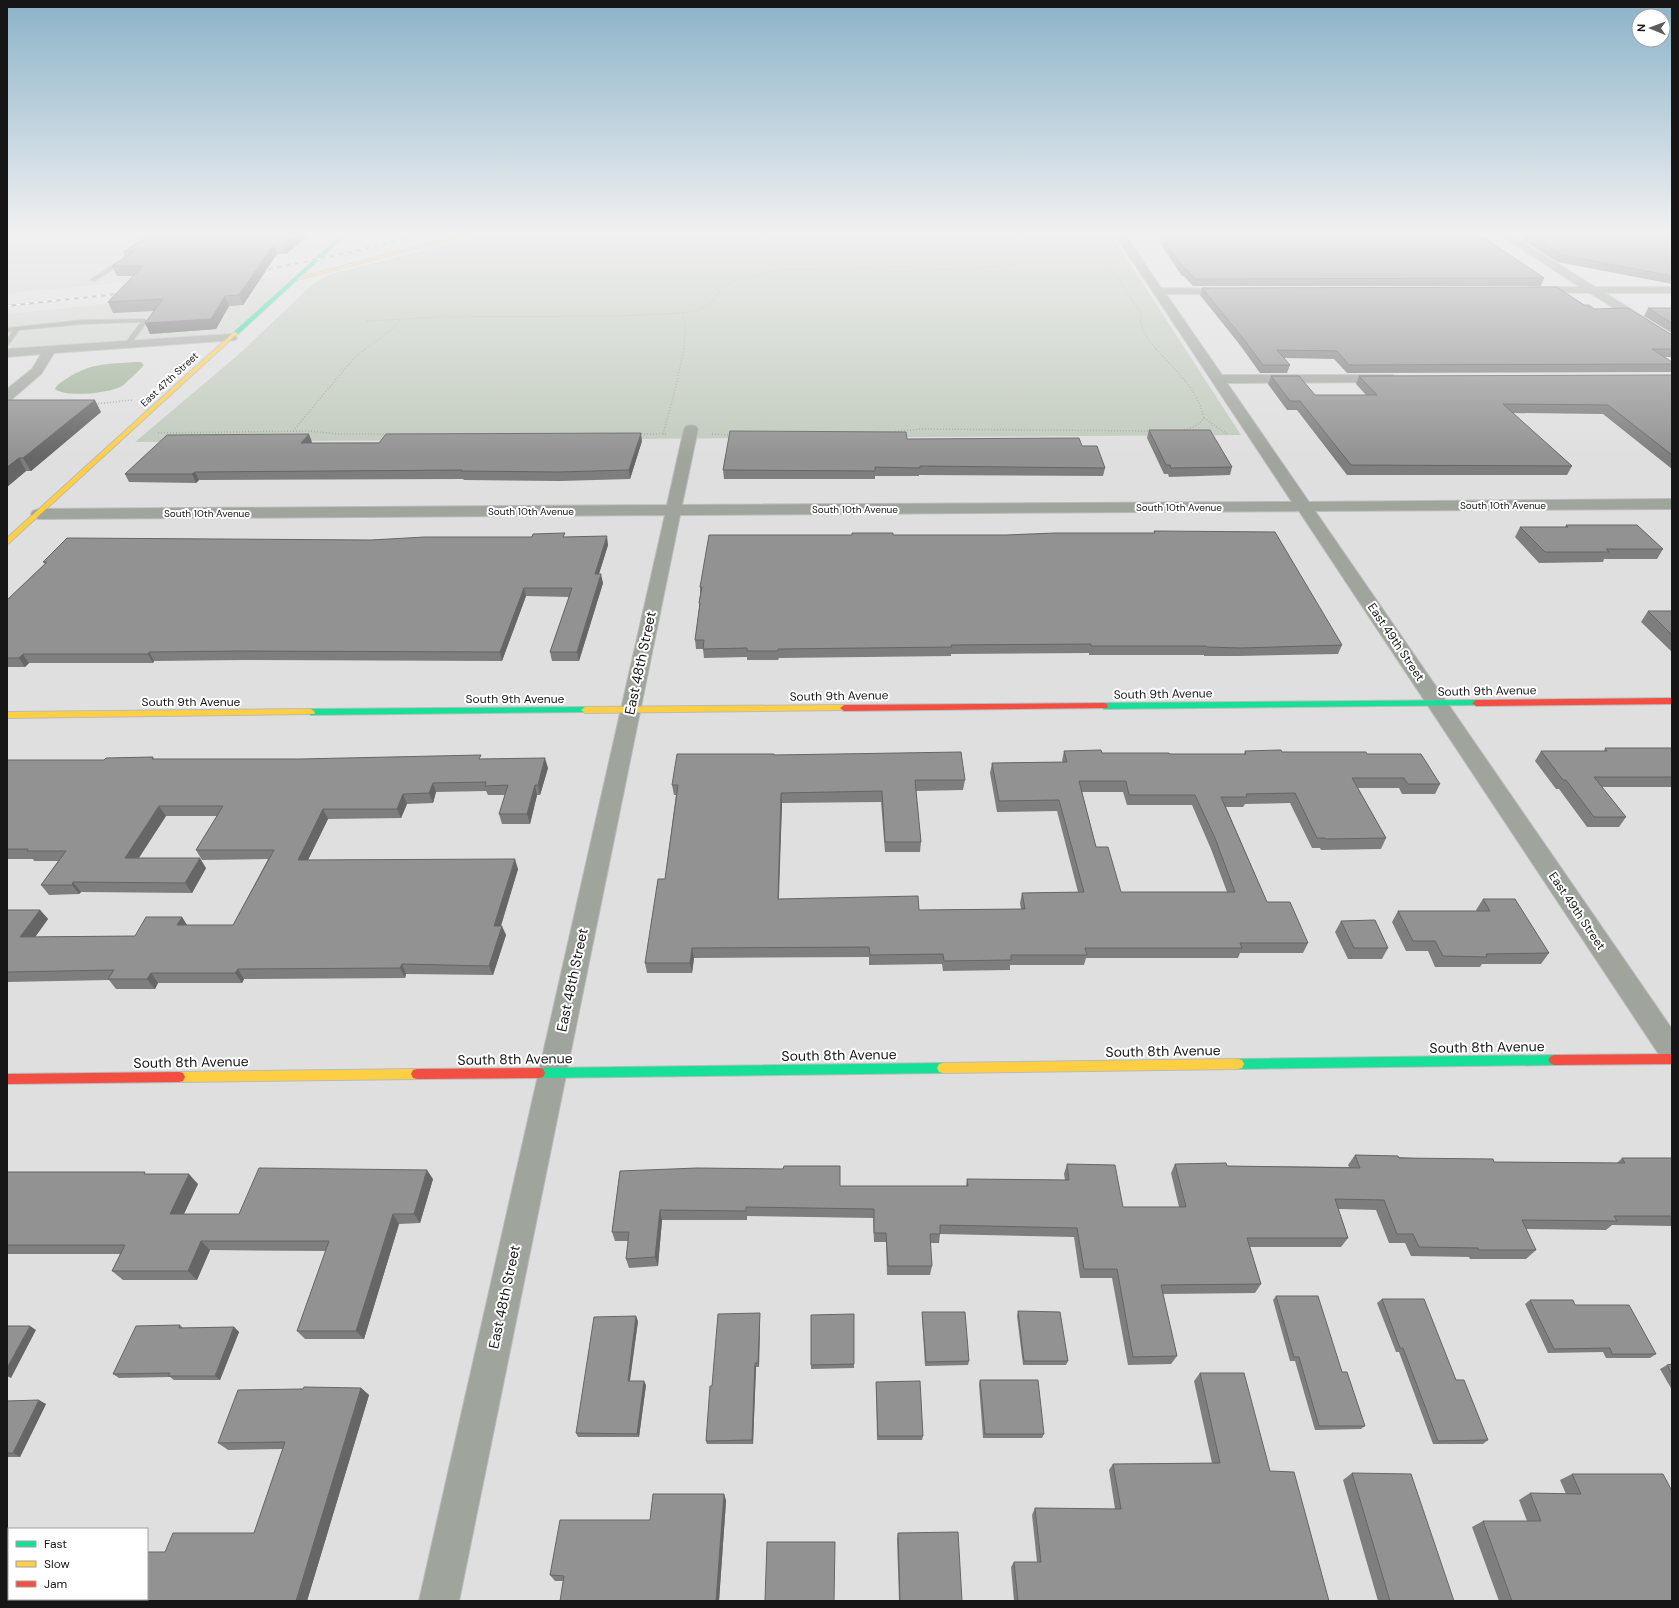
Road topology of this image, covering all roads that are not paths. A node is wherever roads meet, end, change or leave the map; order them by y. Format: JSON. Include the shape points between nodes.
{"nodes":[{"id":1,"x":264,"y":308,"type":"edge"},
{"id":2,"x":1170,"y":308,"type":"edge"},
{"id":3,"x":1621,"y":308,"type":"edge"},
{"id":4,"x":18,"y":328,"type":"junction"},
{"id":5,"x":7,"y":330,"type":"edge"},
{"id":6,"x":230,"y":338,"type":"junction"},
{"id":7,"x":1672,"y":340,"type":"edge"},
{"id":8,"x":7,"y":343,"type":"edge"},
{"id":9,"x":127,"y":345,"type":"junction"},
{"id":10,"x":50,"y":350,"type":"junction"},
{"id":11,"x":7,"y":353,"type":"edge"},
{"id":12,"x":1401,"y":378,"type":"edge"},
{"id":13,"x":1218,"y":379,"type":"junction"},
{"id":14,"x":7,"y":396,"type":"edge"},
{"id":15,"x":690,"y":432,"type":"road end"},
{"id":16,"x":1672,"y":504,"type":"edge"},
{"id":17,"x":1304,"y":506,"type":"junction"},
{"id":18,"x":674,"y":510,"type":"junction"},
{"id":19,"x":39,"y":514,"type":"junction"},
{"id":20,"x":7,"y":542,"type":"edge"},
{"id":21,"x":1672,"y":701,"type":"edge"},
{"id":22,"x":1437,"y":703,"type":"junction"},
{"id":23,"x":630,"y":710,"type":"junction"},
{"id":24,"x":7,"y":715,"type":"edge"},
{"id":25,"x":1672,"y":1051,"type":"edge"},
{"id":26,"x":1672,"y":1059,"type":"edge"},
{"id":27,"x":552,"y":1072,"type":"junction"},
{"id":28,"x":7,"y":1079,"type":"edge"},
{"id":29,"x":439,"y":1601,"type":"edge"}],
"edges":[{"from":1,"to":6,"type":"street","name":"East 47th Street"},
{"from":2,"to":13,"type":"street","name":"East 49th Street"},
{"from":3,"to":7,"type":"street"},
{"from":4,"to":5,"type":"lane"},
{"from":4,"to":8,"type":"lane"},
{"from":4,"to":9,"type":"lane","via":[[143,320]]},
{"from":6,"to":9,"type":"street"},
{"from":6,"to":19,"type":"street","name":"East 47th Street"},
{"from":9,"to":10,"type":"street"},
{"from":10,"to":11,"type":"street"},
{"from":10,"to":14,"type":"street","via":[[37,371]]},
{"from":12,"to":13,"type":"street"},
{"from":13,"to":17,"type":"street","name":"East 49th Street"},
{"from":15,"to":18,"type":"street","name":"East 48th Street"},
{"from":16,"to":17,"type":"street","name":"South 10th Avenue"},
{"from":17,"to":18,"type":"street","name":"South 10th Avenue"},
{"from":17,"to":22,"type":"street","name":"East 49th Street"},
{"from":18,"to":19,"type":"street","name":"South 10th Avenue"},
{"from":18,"to":23,"type":"street","name":"East 48th Street"},
{"from":19,"to":20,"type":"street","name":"East 47th Street"},
{"from":21,"to":22,"type":"street","name":"South 9th Avenue"},
{"from":22,"to":23,"type":"street","name":"South 9th Avenue"},
{"from":22,"to":25,"type":"street","name":"East 49th Street"},
{"from":23,"to":24,"type":"street","name":"South 9th Avenue"},
{"from":23,"to":27,"type":"street","name":"East 48th Street"},
{"from":26,"to":27,"type":"street","name":"South 8th Avenue"},
{"from":27,"to":28,"type":"street","name":"South 8th Avenue"},
{"from":27,"to":29,"type":"street","name":"East 48th Street"}]}
